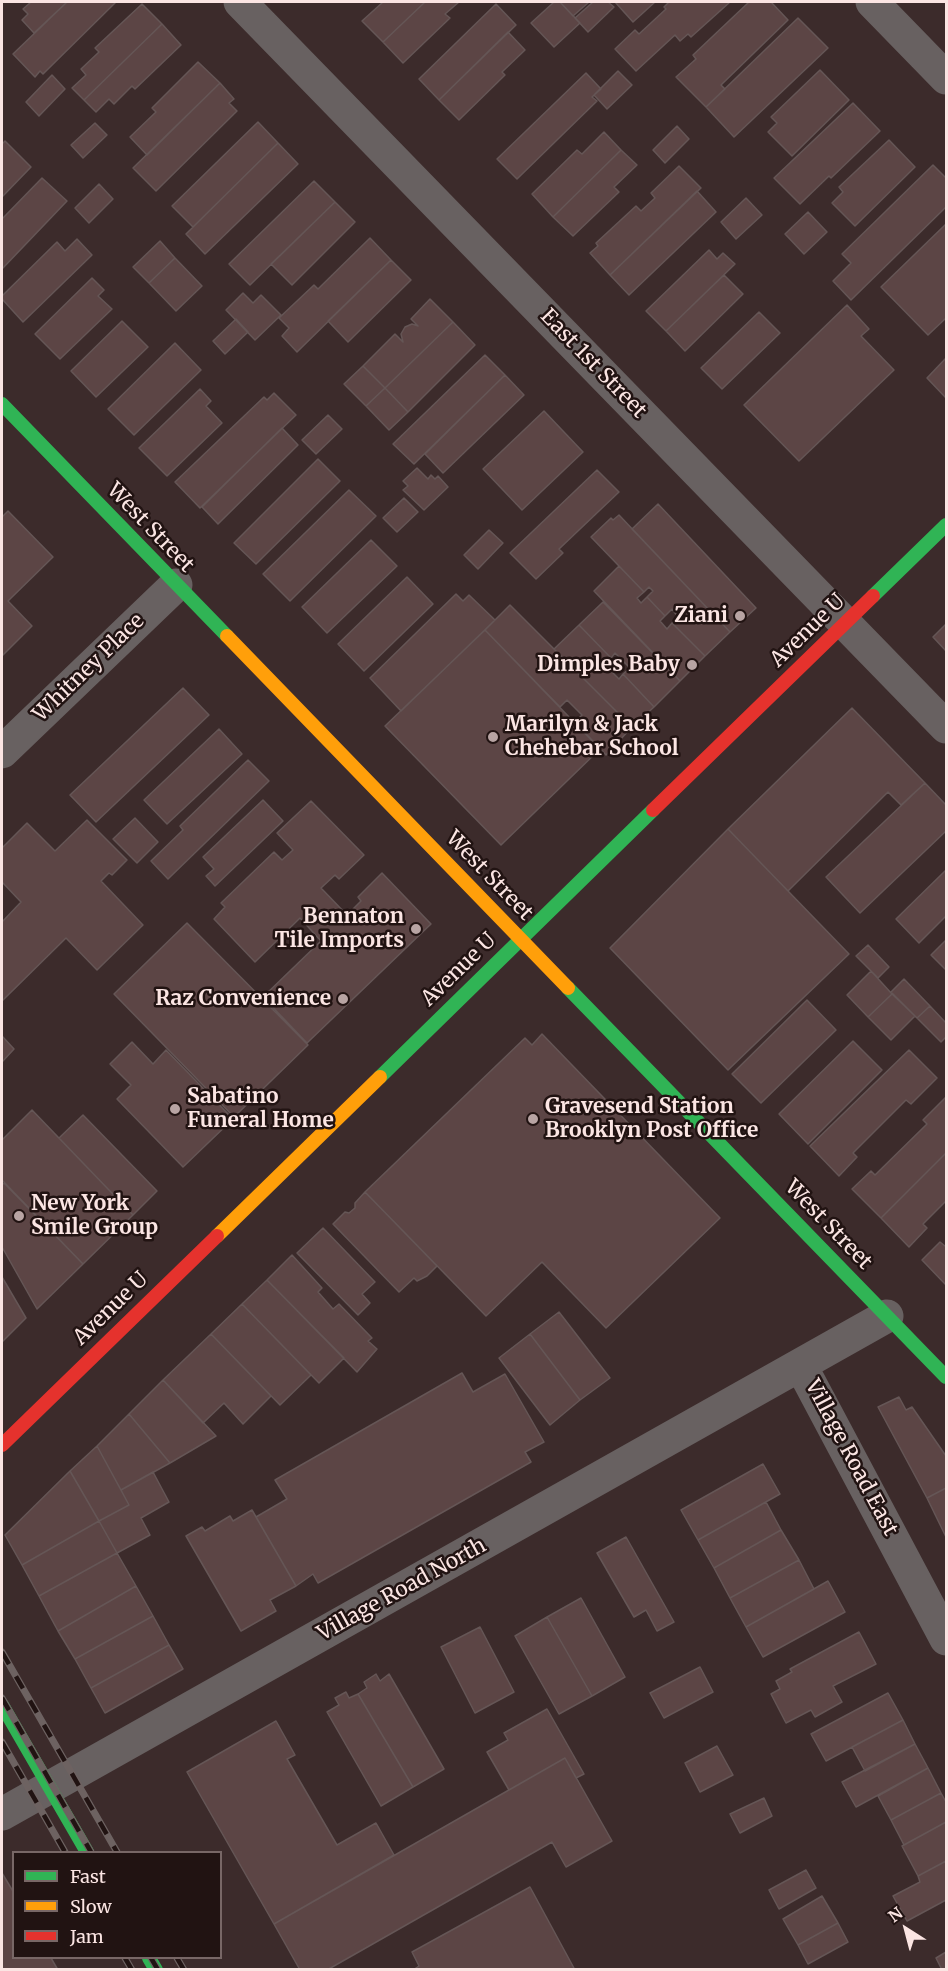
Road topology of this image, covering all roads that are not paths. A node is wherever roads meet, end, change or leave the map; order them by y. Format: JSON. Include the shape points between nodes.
{"nodes":[{"id":1,"x":240,"y":2,"type":"edge"},
{"id":2,"x":872,"y":2,"type":"edge"},
{"id":3,"x":946,"y":78,"type":"edge"},
{"id":4,"x":2,"y":404,"type":"edge"},
{"id":5,"x":946,"y":525,"type":"edge"},
{"id":6,"x":176,"y":585,"type":"junction"},
{"id":7,"x":846,"y":623,"type":"junction"},
{"id":8,"x":946,"y":727,"type":"edge"},
{"id":9,"x":2,"y":752,"type":"edge"},
{"id":10,"x":521,"y":939,"type":"junction"},
{"id":11,"x":887,"y":1316,"type":"junction"},
{"id":12,"x":801,"y":1365,"type":"junction"},
{"id":13,"x":946,"y":1377,"type":"edge"},
{"id":14,"x":2,"y":1445,"type":"edge"},
{"id":15,"x":946,"y":1639,"type":"edge"},
{"id":16,"x":2,"y":1705,"type":"edge"},
{"id":17,"x":49,"y":1788,"type":"junction"},
{"id":18,"x":2,"y":1814,"type":"edge"},
{"id":19,"x":86,"y":1851,"type":"edge"}],
"edges":[{"from":1,"to":7,"type":"street","name":"East 1st Street"},
{"from":2,"to":3,"type":"street"},
{"from":4,"to":6,"type":"main road","name":"West Street"},
{"from":5,"to":7,"type":"main road","name":"Avenue U"},
{"from":6,"to":9,"type":"street","name":"Whitney Place"},
{"from":6,"to":10,"type":"main road","name":"West Street"},
{"from":7,"to":8,"type":"street","name":"East 1st Street"},
{"from":7,"to":10,"type":"main road","name":"Avenue U"},
{"from":10,"to":11,"type":"main road","name":"West Street"},
{"from":10,"to":14,"type":"main road","name":"Avenue U"},
{"from":11,"to":12,"type":"street","name":"Village Road East"},
{"from":11,"to":13,"type":"main road","name":"West Street"},
{"from":12,"to":15,"type":"street","name":"Village Road East"},
{"from":12,"to":17,"type":"street","name":"Village Road North"},
{"from":16,"to":17,"type":"main road"},
{"from":17,"to":18,"type":"street","name":"Village Road North"},
{"from":17,"to":19,"type":"main road"}]}
